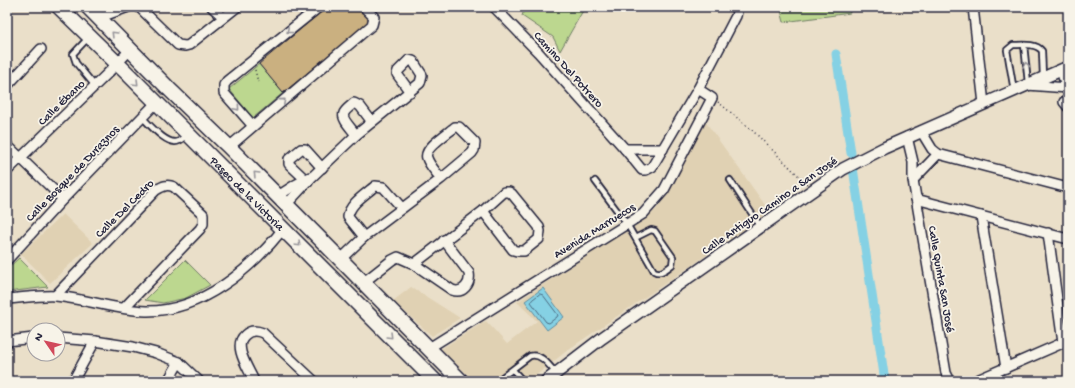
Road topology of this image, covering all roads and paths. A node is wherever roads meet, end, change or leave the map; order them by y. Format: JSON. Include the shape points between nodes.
{"nodes":[{"id":1,"x":88,"y":7,"type":"edge"},
{"id":2,"x":128,"y":7,"type":"edge"},
{"id":3,"x":140,"y":7,"type":"edge"},
{"id":4,"x":212,"y":7,"type":"edge"},
{"id":5,"x":237,"y":7,"type":"edge"},
{"id":6,"x":319,"y":7,"type":"edge"},
{"id":7,"x":364,"y":7,"type":"edge"},
{"id":8,"x":494,"y":7,"type":"edge"},
{"id":9,"x":738,"y":7,"type":"edge"},
{"id":10,"x":973,"y":7,"type":"edge"},
{"id":11,"x":65,"y":9,"type":"edge"},
{"id":12,"x":224,"y":17,"type":"junction"},
{"id":13,"x":98,"y":18,"type":"junction"},
{"id":14,"x":90,"y":37,"type":"junction"},
{"id":15,"x":1024,"y":45,"type":"junction"},
{"id":16,"x":42,"y":49,"type":"dead end"},
{"id":17,"x":130,"y":50,"type":"junction"},
{"id":18,"x":253,"y":60,"type":"junction"},
{"id":19,"x":116,"y":64,"type":"junction"},
{"id":20,"x":1065,"y":68,"type":"edge"},
{"id":21,"x":1043,"y":78,"type":"junction"},
{"id":22,"x":258,"y":82,"type":"dead end"},
{"id":23,"x":1027,"y":85,"type":"junction"},
{"id":24,"x":7,"y":86,"type":"edge"},
{"id":25,"x":96,"y":86,"type":"junction"},
{"id":26,"x":1068,"y":88,"type":"edge"},
{"id":27,"x":698,"y":89,"type":"junction"},
{"id":28,"x":1014,"y":91,"type":"junction"},
{"id":29,"x":410,"y":92,"type":"junction"},
{"id":30,"x":712,"y":98,"type":"junction"},
{"id":31,"x":156,"y":103,"type":"junction"},
{"id":32,"x":984,"y":104,"type":"junction"},
{"id":33,"x":142,"y":117,"type":"junction"},
{"id":34,"x":372,"y":122,"type":"junction"},
{"id":35,"x":253,"y":126,"type":"junction"},
{"id":36,"x":922,"y":131,"type":"junction"},
{"id":37,"x":187,"y":134,"type":"junction"},
{"id":38,"x":356,"y":135,"type":"junction"},
{"id":39,"x":907,"y":137,"type":"junction"},
{"id":40,"x":7,"y":145,"type":"edge"},
{"id":41,"x":229,"y":147,"type":"junction"},
{"id":42,"x":625,"y":149,"type":"junction"},
{"id":43,"x":663,"y":149,"type":"junction"},
{"id":44,"x":938,"y":154,"type":"junction"},
{"id":45,"x":20,"y":158,"type":"junction"},
{"id":46,"x":322,"y":168,"type":"junction"},
{"id":47,"x":7,"y":171,"type":"edge"},
{"id":48,"x":308,"y":179,"type":"junction"},
{"id":49,"x":441,"y":179,"type":"junction"},
{"id":50,"x":730,"y":180,"type":"dead end"},
{"id":51,"x":913,"y":180,"type":"junction"},
{"id":52,"x":595,"y":181,"type":"dead end"},
{"id":53,"x":1068,"y":188,"type":"edge"},
{"id":54,"x":812,"y":190,"type":"junction"},
{"id":55,"x":63,"y":199,"type":"junction"},
{"id":56,"x":916,"y":199,"type":"junction"},
{"id":57,"x":282,"y":200,"type":"junction"},
{"id":58,"x":402,"y":208,"type":"junction"},
{"id":59,"x":483,"y":212,"type":"junction"},
{"id":60,"x":981,"y":216,"type":"junction"},
{"id":61,"x":627,"y":224,"type":"junction"},
{"id":62,"x":760,"y":226,"type":"junction"},
{"id":63,"x":283,"y":229,"type":"junction"},
{"id":64,"x":1048,"y":233,"type":"junction"},
{"id":65,"x":364,"y":237,"type":"junction"},
{"id":66,"x":635,"y":238,"type":"junction"},
{"id":67,"x":1068,"y":238,"type":"edge"},
{"id":68,"x":444,"y":240,"type":"junction"},
{"id":69,"x":341,"y":259,"type":"junction"},
{"id":70,"x":7,"y":260,"type":"edge"},
{"id":71,"x":414,"y":264,"type":"junction"},
{"id":72,"x":364,"y":282,"type":"junction"},
{"id":73,"x":55,"y":296,"type":"junction"},
{"id":74,"x":7,"y":299,"type":"edge"},
{"id":75,"x":124,"y":308,"type":"junction"},
{"id":76,"x":26,"y":339,"type":"edge"},
{"id":77,"x":66,"y":339,"type":"edge"},
{"id":78,"x":7,"y":341,"type":"edge"},
{"id":79,"x":94,"y":341,"type":"junction"},
{"id":80,"x":1065,"y":342,"type":"edge"},
{"id":81,"x":429,"y":348,"type":"junction"},
{"id":82,"x":178,"y":362,"type":"junction"},
{"id":83,"x":1006,"y":368,"type":"junction"},
{"id":84,"x":513,"y":370,"type":"junction"},
{"id":85,"x":556,"y":373,"type":"junction"},
{"id":86,"x":73,"y":381,"type":"edge"},
{"id":87,"x":168,"y":381,"type":"edge"},
{"id":88,"x":199,"y":381,"type":"edge"},
{"id":89,"x":254,"y":381,"type":"edge"},
{"id":90,"x":314,"y":381,"type":"edge"},
{"id":91,"x":435,"y":381,"type":"edge"},
{"id":92,"x":461,"y":381,"type":"edge"},
{"id":93,"x":497,"y":381,"type":"edge"},
{"id":94,"x":523,"y":381,"type":"edge"},
{"id":95,"x":546,"y":381,"type":"edge"},
{"id":96,"x":950,"y":381,"type":"edge"},
{"id":97,"x":975,"y":381,"type":"edge"}],
"edges":[{"from":1,"to":13,"type":"main road","name":"Paseo de la Victoria"},
{"from":2,"to":13,"type":"street"},
{"from":3,"to":12,"type":"street","via":[[182,46],[188,45]]},
{"from":4,"to":12,"type":"street"},
{"from":5,"to":12,"type":"street"},
{"from":6,"to":18,"type":"street","one_way":true},
{"from":35,"to":7,"type":"street","one_way":true,"via":[[372,25],[374,17]]},
{"from":8,"to":42,"type":"street","name":"Camino Del Potrero"},
{"from":9,"to":27,"type":"street","via":[[736,16]]},
{"from":10,"to":32,"type":"street"},
{"from":11,"to":14,"type":"main road","name":"Paseo de la Victoria"},
{"from":17,"to":13,"type":"main road","name":"Paseo de la Victoria","one_way":true},
{"from":14,"to":19,"type":"main road","name":"Paseo de la Victoria"},
{"from":14,"to":25,"type":"lane","via":[[73,54],[76,63]]},
{"from":15,"to":21,"type":"lane","via":[[1041,49]]},
{"from":23,"to":15,"type":"lane","one_way":true},
{"from":15,"to":28,"type":"lane","via":[[1013,45],[1008,50]]},
{"from":16,"to":24,"type":"street"},
{"from":17,"to":19,"type":"street","name":"Calle Ébano"},
{"from":17,"to":41,"type":"main road","name":"Paseo de la Victoria"},
{"from":18,"to":22,"type":"path"},
{"from":18,"to":35,"type":"street","one_way":true,"via":[[227,81],[224,89],[224,93]]},
{"from":19,"to":25,"type":"street","name":"Calle Ébano"},
{"from":19,"to":31,"type":"main road","name":"Paseo de la Victoria","one_way":true},
{"from":20,"to":21,"type":"street","name":"Calle Antiguo Camino a San José"},
{"from":20,"to":26,"type":"street","via":[[1065,83]]},
{"from":21,"to":23,"type":"street","name":"Calle Antiguo Camino a San José"},
{"from":23,"to":26,"type":"street"},
{"from":23,"to":28,"type":"street","name":"Calle Antiguo Camino a San José"},
{"from":25,"to":45,"type":"street","name":"Calle Ébano"},
{"from":27,"to":30,"type":"street"},
{"from":27,"to":43,"type":"street"},
{"from":28,"to":32,"type":"street","name":"Calle Antiguo Camino a San José"},
{"from":29,"to":29,"type":"street","via":[[420,83],[422,76],[413,61],[408,60],[397,74]]},
{"from":29,"to":34,"type":"street"},
{"from":30,"to":54,"type":"path","via":[[752,130]]},
{"from":30,"to":61,"type":"street","name":"Avenida Marruecos","via":[[664,190],[643,214]]},
{"from":31,"to":33,"type":"street","name":"Calle Bosque de Duraznos"},
{"from":31,"to":37,"type":"main road","name":"Paseo de la Victoria"},
{"from":32,"to":36,"type":"street","name":"Calle Antiguo Camino a San José"},
{"from":33,"to":37,"type":"lane","via":[[164,138],[172,142],[178,142]]},
{"from":33,"to":55,"type":"street","name":"Calle Bosque de Duraznos"},
{"from":34,"to":38,"type":"street"},
{"from":34,"to":38,"type":"street","via":[[358,104],[349,107],[344,113],[344,118]]},
{"from":35,"to":41,"type":"street"},
{"from":36,"to":39,"type":"street","name":"Calle Antiguo Camino a San José"},
{"from":36,"to":44,"type":"street","via":[[932,149]]},
{"from":37,"to":63,"type":"main road","name":"Paseo de la Victoria"},
{"from":38,"to":46,"type":"street"},
{"from":39,"to":51,"type":"street","name":"Calle Quinta San José"},
{"from":39,"to":54,"type":"street","name":"Calle Antiguo Camino a San José","via":[[857,161]]},
{"from":40,"to":45,"type":"street"},
{"from":57,"to":41,"type":"main road","name":"Paseo de la Victoria","one_way":true},
{"from":42,"to":43,"type":"street"},
{"from":42,"to":43,"type":"street","name":"Camino Del Potrero","via":[[642,170],[646,170],[652,167]]},
{"from":44,"to":51,"type":"street"},
{"from":44,"to":53,"type":"street"},
{"from":45,"to":47,"type":"street","name":"Calle Ébano"},
{"from":45,"to":55,"type":"street"},
{"from":46,"to":48,"type":"street"},
{"from":46,"to":48,"type":"street","via":[[306,150],[301,149],[288,163]]},
{"from":48,"to":57,"type":"street"},
{"from":49,"to":49,"type":"street","via":[[426,155],[430,148],[455,127],[459,127],[475,143],[474,150]]},
{"from":49,"to":58,"type":"street"},
{"from":50,"to":62,"type":"lane"},
{"from":51,"to":56,"type":"street","name":"Calle Quinta San José"},
{"from":52,"to":61,"type":"lane"},
{"from":54,"to":62,"type":"street","name":"Calle Antiguo Camino a San José"},
{"from":55,"to":70,"type":"street","name":"Calle Bosque de Duraznos"},
{"from":56,"to":60,"type":"street"},
{"from":56,"to":96,"type":"street","name":"Calle Quinta San José","via":[[946,373]]},
{"from":57,"to":69,"type":"main road","name":"Paseo de la Victoria"},
{"from":58,"to":65,"type":"street"},
{"from":58,"to":65,"type":"street","via":[[383,187],[375,186],[349,211],[348,217]]},
{"from":59,"to":59,"type":"street","via":[[504,192],[510,193],[539,227],[539,239],[524,251],[517,252]]},
{"from":59,"to":68,"type":"street"},
{"from":60,"to":64,"type":"street"},
{"from":60,"to":83,"type":"street"},
{"from":61,"to":66,"type":"lane"},
{"from":61,"to":81,"type":"street","name":"Avenida Marruecos"},
{"from":62,"to":85,"type":"street","name":"Calle Antiguo Camino a San José"},
{"from":63,"to":75,"type":"street","via":[[239,274],[198,299],[164,310]]},
{"from":63,"to":91,"type":"main road","name":"Paseo de la Victoria","one_way":true},
{"from":64,"to":67,"type":"street"},
{"from":64,"to":80,"type":"street"},
{"from":65,"to":69,"type":"street"},
{"from":66,"to":66,"type":"lane","via":[[654,271],[661,273],[672,265],[673,257],[655,231],[651,230]]},
{"from":68,"to":71,"type":"street"},
{"from":68,"to":71,"type":"street","via":[[469,274],[469,283],[462,290],[452,290]]},
{"from":69,"to":72,"type":"main road","name":"Paseo de la Victoria"},
{"from":71,"to":72,"type":"street","via":[[398,257]]},
{"from":72,"to":81,"type":"main road","name":"Paseo de la Victoria"},
{"from":73,"to":74,"type":"street"},
{"from":73,"to":75,"type":"street"},
{"from":73,"to":75,"type":"street","name":"Calle Del Cedro","via":[[156,190],[169,185],[203,214],[203,224]]},
{"from":76,"to":78,"type":"street"},
{"from":77,"to":79,"type":"street"},
{"from":79,"to":82,"type":"street","via":[[134,347]]},
{"from":79,"to":86,"type":"street"},
{"from":80,"to":83,"type":"street"},
{"from":81,"to":92,"type":"main road","name":"Paseo de la Victoria"},
{"from":82,"to":87,"type":"street"},
{"from":82,"to":88,"type":"street"},
{"from":83,"to":97,"type":"street"},
{"from":84,"to":85,"type":"lane","via":[[535,355],[542,358]]},
{"from":84,"to":93,"type":"lane"},
{"from":84,"to":94,"type":"lane"},
{"from":85,"to":95,"type":"street","name":"Calle Antiguo Camino a San José"},
{"from":89,"to":90,"type":"street","via":[[240,351],[243,337],[253,331],[263,333]]}]}
